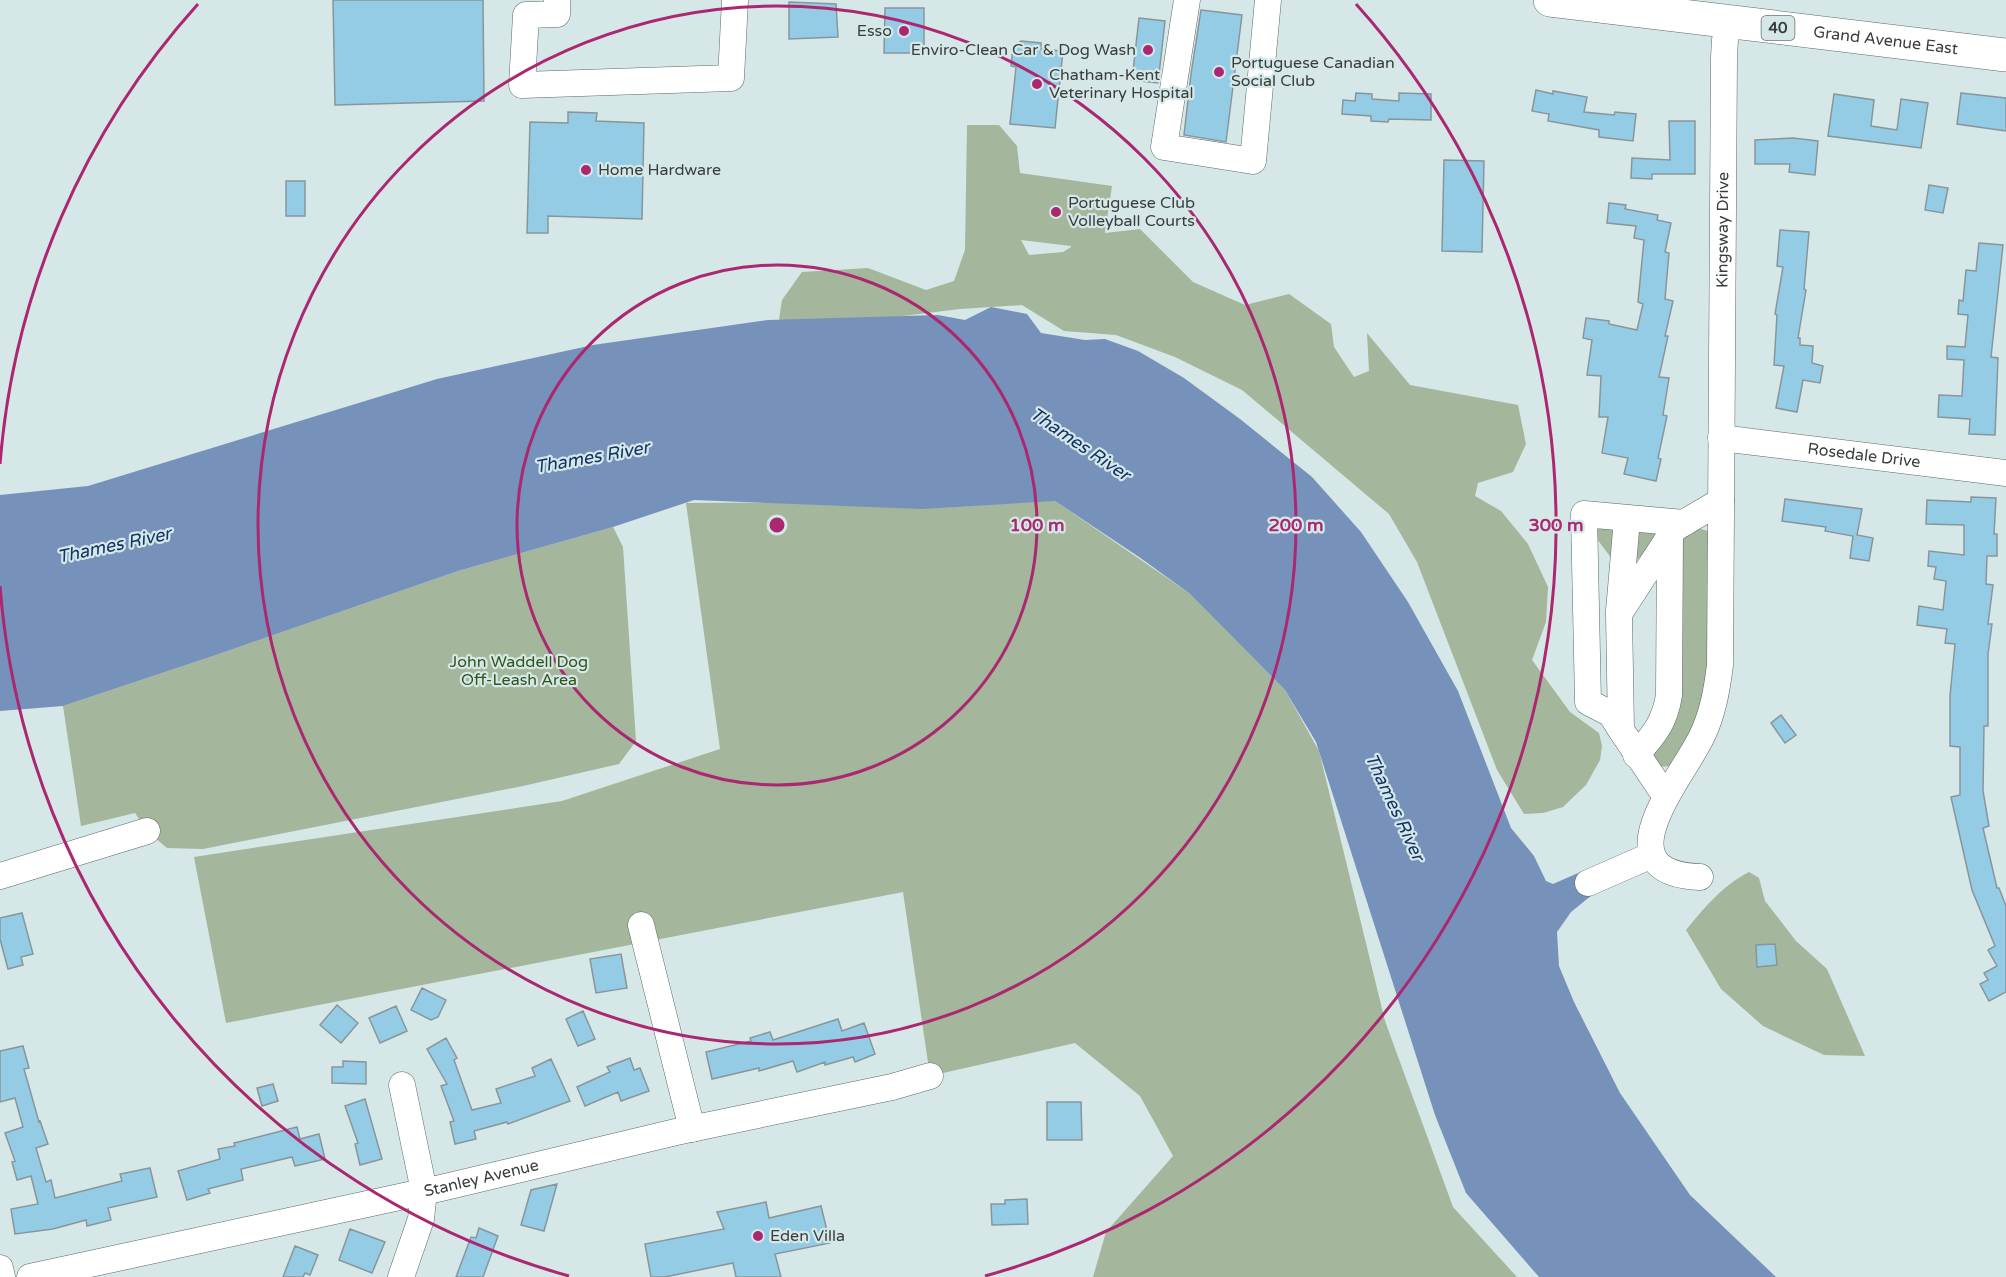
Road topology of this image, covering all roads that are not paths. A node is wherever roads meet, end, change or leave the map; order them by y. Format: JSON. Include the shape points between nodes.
{"nodes":[{"id":1,"x":557,"y":0,"type":"edge"},
{"id":2,"x":735,"y":0,"type":"edge"},
{"id":3,"x":1186,"y":0,"type":"edge"},
{"id":4,"x":1268,"y":0,"type":"edge"},
{"id":5,"x":1550,"y":0,"type":"edge"},
{"id":6,"x":1729,"y":22,"type":"junction"},
{"id":7,"x":2006,"y":55,"type":"edge"},
{"id":8,"x":1721,"y":438,"type":"junction"},
{"id":9,"x":2006,"y":473,"type":"edge"},
{"id":10,"x":1721,"y":501,"type":"junction"},
{"id":11,"x":1627,"y":519,"type":"junction"},
{"id":12,"x":1677,"y":530,"type":"junction"},
{"id":13,"x":1619,"y":614,"type":"junction"},
{"id":14,"x":1621,"y":730,"type":"junction"},
{"id":15,"x":1636,"y":755,"type":"junction"},
{"id":16,"x":1666,"y":797,"type":"junction"},
{"id":17,"x":147,"y":831,"type":"dead end"},
{"id":18,"x":1652,"y":855,"type":"junction"},
{"id":19,"x":0,"y":876,"type":"edge"},
{"id":20,"x":1700,"y":877,"type":"dead end"},
{"id":21,"x":1588,"y":883,"type":"dead end"},
{"id":22,"x":641,"y":925,"type":"dead end"},
{"id":23,"x":930,"y":1076,"type":"dead end"},
{"id":24,"x":402,"y":1085,"type":"dead end"},
{"id":25,"x":692,"y":1129,"type":"junction"},
{"id":26,"x":424,"y":1191,"type":"junction"},
{"id":27,"x":0,"y":1268,"type":"edge"},
{"id":28,"x":2,"y":1277,"type":"edge"},
{"id":29,"x":30,"y":1277,"type":"edge"},
{"id":30,"x":401,"y":1277,"type":"edge"}],
"edges":[{"from":1,"to":2,"type":"street","via":[[557,14],[526,15],[522,85],[731,78]]},
{"from":3,"to":4,"type":"street","via":[[1164,147],[1253,161]]},
{"from":5,"to":6,"type":"main road","name":"Grand Avenue East","number":"40"},
{"from":6,"to":7,"type":"main road","name":"Grand Avenue East","number":"40"},
{"from":6,"to":8,"type":"street","name":"Kingsway Drive","via":[[1724,57]]},
{"from":8,"to":9,"type":"street","name":"Rosedale Drive"},
{"from":8,"to":10,"type":"street","name":"Kingsway Drive"},
{"from":10,"to":12,"type":"street"},
{"from":10,"to":16,"type":"street","name":"Kingsway Drive","via":[[1717,688],[1702,735]]},
{"from":11,"to":12,"type":"street"},
{"from":11,"to":13,"type":"street"},
{"from":11,"to":14,"type":"street","via":[[1584,514],[1588,702],[1611,714]]},
{"from":12,"to":13,"type":"street"},
{"from":12,"to":15,"type":"street","via":[[1667,709],[1662,723]]},
{"from":13,"to":14,"type":"street"},
{"from":14,"to":15,"type":"street"},
{"from":15,"to":16,"type":"street"},
{"from":16,"to":18,"type":"street","name":"Kingsway Drive","via":[[1651,831]]},
{"from":17,"to":19,"type":"street"},
{"from":18,"to":20,"type":"street","via":[[1671,872]]},
{"from":18,"to":21,"type":"street"},
{"from":22,"to":25,"type":"street"},
{"from":23,"to":25,"type":"street","name":"Stanley Avenue"},
{"from":24,"to":26,"type":"street"},
{"from":25,"to":26,"type":"street","name":"Stanley Avenue"},
{"from":26,"to":29,"type":"street","name":"Stanley Avenue"},
{"from":26,"to":30,"type":"street","via":[[420,1219]]},
{"from":27,"to":28,"type":"street"}]}
